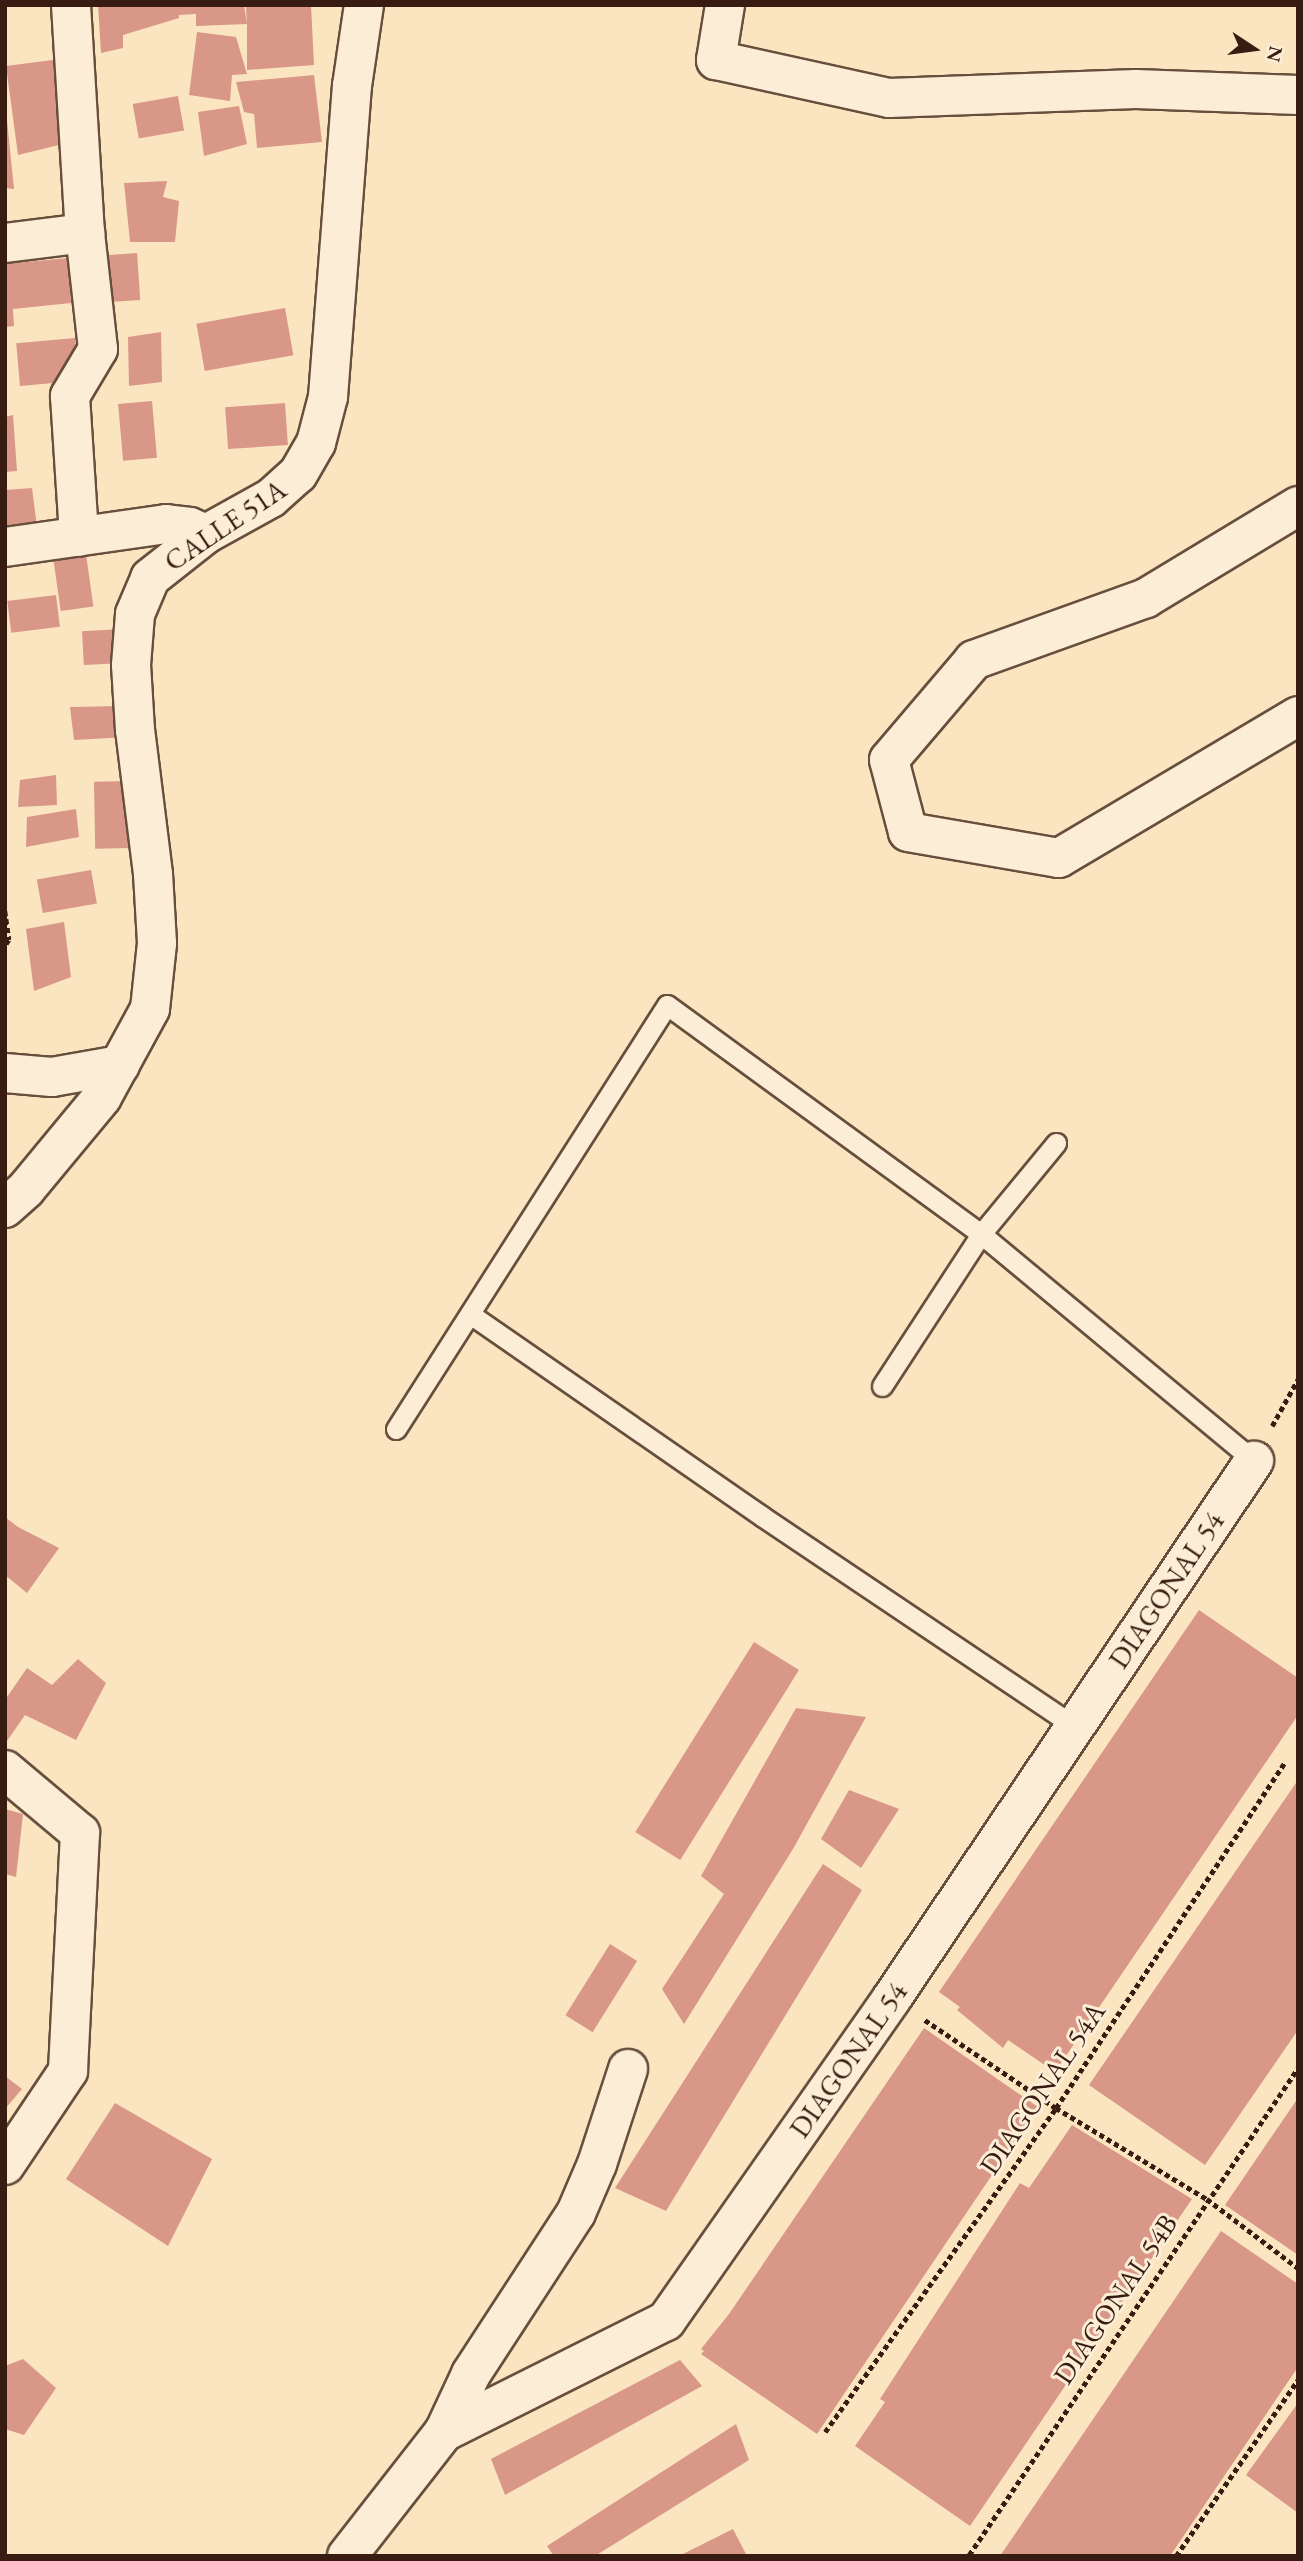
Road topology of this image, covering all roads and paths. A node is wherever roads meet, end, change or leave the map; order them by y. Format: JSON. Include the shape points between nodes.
{"nodes":[{"id":1,"x":71,"y":5,"type":"edge"},
{"id":2,"x":364,"y":5,"type":"edge"},
{"id":3,"x":724,"y":5,"type":"edge"},
{"id":4,"x":1298,"y":94,"type":"edge"},
{"id":5,"x":85,"y":233,"type":"junction"},
{"id":6,"x":5,"y":243,"type":"edge"},
{"id":7,"x":1298,"y":506,"type":"edge"},
{"id":8,"x":206,"y":534,"type":"junction"},
{"id":9,"x":79,"y":537,"type":"junction"},
{"id":10,"x":5,"y":547,"type":"edge"},
{"id":11,"x":1298,"y":716,"type":"edge"},
{"id":12,"x":5,"y":911,"type":"edge"},
{"id":13,"x":5,"y":946,"type":"edge"},
{"id":14,"x":120,"y":1065,"type":"junction"},
{"id":15,"x":5,"y":1073,"type":"edge"},
{"id":16,"x":1055,"y":1143,"type":"dead end"},
{"id":17,"x":5,"y":1208,"type":"edge"},
{"id":18,"x":981,"y":1234,"type":"junction"},
{"id":19,"x":470,"y":1314,"type":"junction"},
{"id":20,"x":1298,"y":1379,"type":"edge"},
{"id":21,"x":882,"y":1387,"type":"dead end"},
{"id":22,"x":396,"y":1429,"type":"dead end"},
{"id":23,"x":1254,"y":1461,"type":"junction"},
{"id":24,"x":1074,"y":1726,"type":"junction"},
{"id":25,"x":1285,"y":1762,"type":"dead end"},
{"id":26,"x":5,"y":1770,"type":"edge"},
{"id":27,"x":892,"y":1998,"type":"junction"},
{"id":28,"x":1298,"y":2068,"type":"edge"},
{"id":29,"x":628,"y":2069,"type":"dead end"},
{"id":30,"x":1056,"y":2108,"type":"junction"},
{"id":31,"x":5,"y":2165,"type":"edge"},
{"id":32,"x":1207,"y":2199,"type":"junction"},
{"id":33,"x":1298,"y":2267,"type":"edge"},
{"id":34,"x":1298,"y":2381,"type":"edge"},
{"id":35,"x":444,"y":2432,"type":"junction"},
{"id":36,"x":825,"y":2432,"type":"dead end"},
{"id":37,"x":347,"y":2556,"type":"edge"},
{"id":38,"x":969,"y":2556,"type":"edge"},
{"id":39,"x":1176,"y":2556,"type":"edge"}],
"edges":[{"from":1,"to":5,"type":"street"},
{"from":2,"to":8,"type":"street","name":"CALLE 51A","via":[[352,86],[328,397],[316,443],[298,474],[271,498]]},
{"from":3,"to":4,"type":"street","via":[[716,60],[889,98],[1136,89]]},
{"from":5,"to":6,"type":"street"},
{"from":5,"to":9,"type":"street","via":[[98,349],[71,396]]},
{"from":7,"to":11,"type":"street","via":[[1146,598],[974,660],[889,760],[908,832],[1059,858]]},
{"from":8,"to":9,"type":"street","via":[[166,524]]},
{"from":8,"to":14,"type":"street","name":"CALLE 51A","via":[[150,578],[135,614],[131,664],[135,730],[157,943],[150,1009]]},
{"from":9,"to":10,"type":"street"},
{"from":12,"to":13,"type":"path","via":[[9,940]]},
{"from":14,"to":15,"type":"street","via":[[52,1077]]},
{"from":14,"to":17,"type":"street","name":"CALLE 51A","via":[[102,1097]]},
{"from":16,"to":18,"type":"lane"},
{"from":18,"to":19,"type":"lane","via":[[667,1005]]},
{"from":18,"to":21,"type":"lane"},
{"from":18,"to":23,"type":"lane"},
{"from":19,"to":22,"type":"lane"},
{"from":19,"to":24,"type":"lane"},
{"from":20,"to":23,"type":"path"},
{"from":23,"to":24,"type":"street","name":"DIAGONAL 54"},
{"from":24,"to":27,"type":"street","name":"DIAGONAL 54"},
{"from":25,"to":30,"type":"path","name":"DIAGONAL 54A"},
{"from":26,"to":31,"type":"street","via":[[80,1833],[68,2071]]},
{"from":27,"to":30,"type":"path"},
{"from":27,"to":35,"type":"street","name":"DIAGONAL 54","via":[[666,2320]]},
{"from":28,"to":32,"type":"path","name":"DIAGONAL 54B"},
{"from":29,"to":35,"type":"street","via":[[576,2213],[471,2374]]},
{"from":30,"to":32,"type":"path"},
{"from":30,"to":36,"type":"path","name":"DIAGONAL 54A"},
{"from":32,"to":33,"type":"path"},
{"from":32,"to":38,"type":"path","name":"DIAGONAL 54B"},
{"from":34,"to":39,"type":"path"},
{"from":35,"to":37,"type":"street","name":"DIAGONAL 54"}]}
